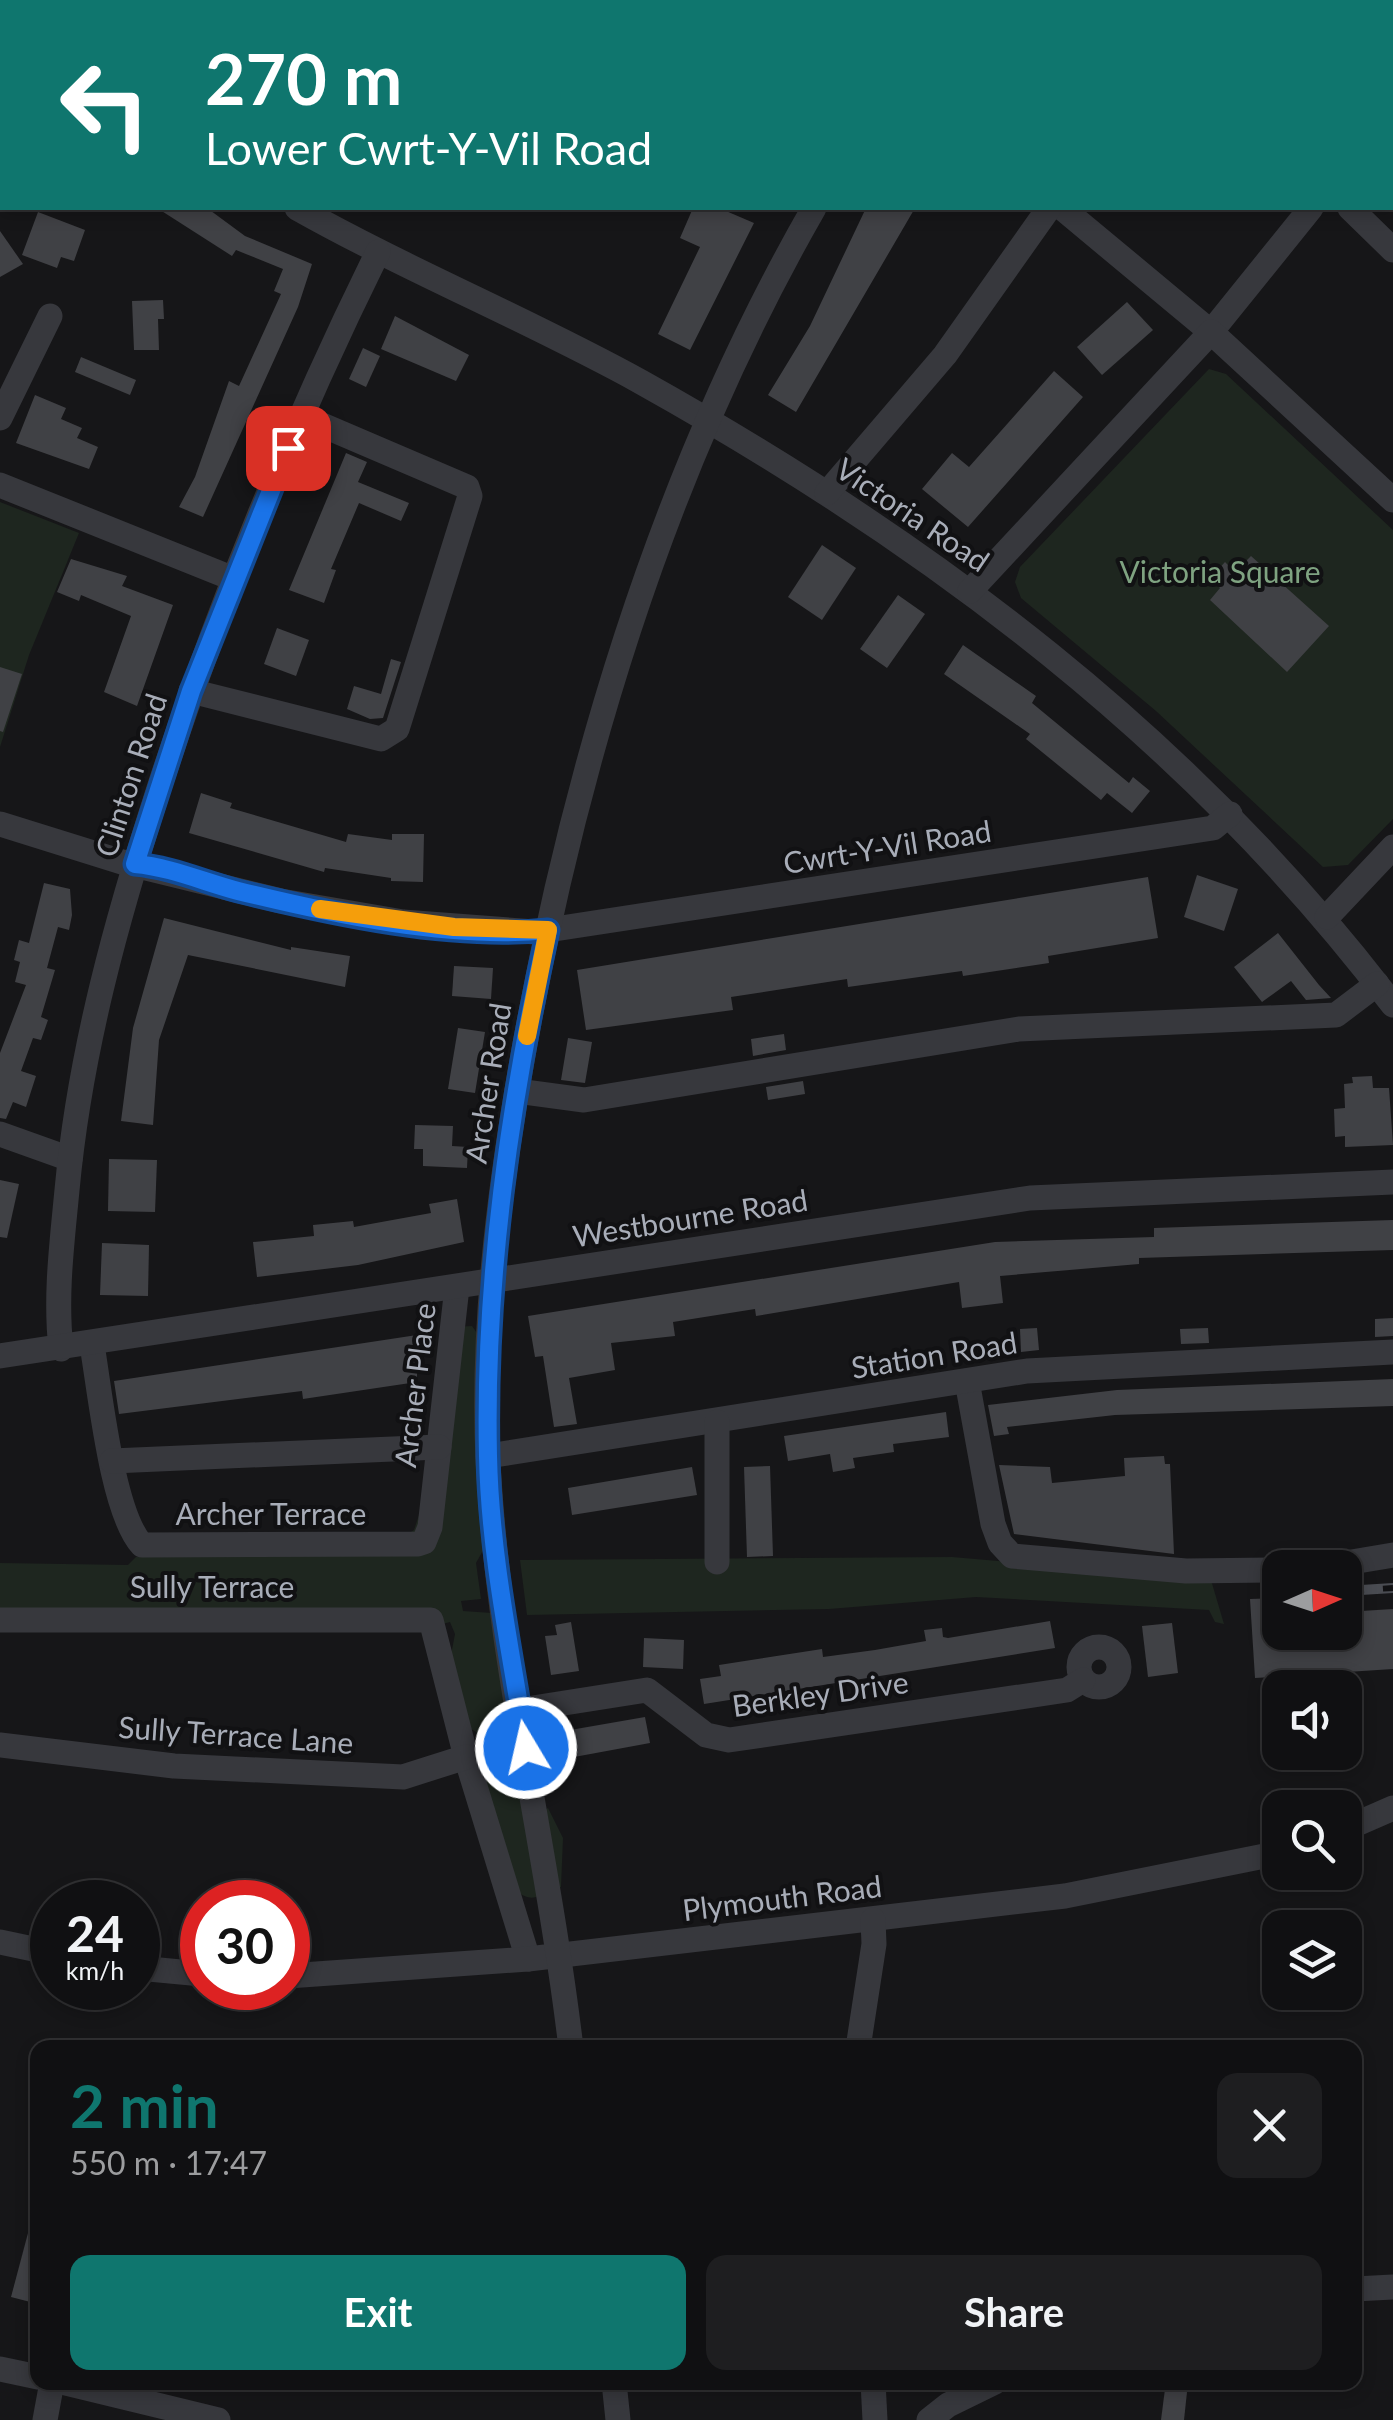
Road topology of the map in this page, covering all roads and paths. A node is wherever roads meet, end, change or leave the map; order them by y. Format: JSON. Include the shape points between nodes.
{"nodes":[{"id":1,"x":302,"y":210,"type":"edge"},
{"id":2,"x":813,"y":210,"type":"edge"},
{"id":3,"x":1048,"y":210,"type":"edge"},
{"id":4,"x":1064,"y":210,"type":"edge"},
{"id":5,"x":1309,"y":210,"type":"edge"},
{"id":6,"x":1352,"y":210,"type":"edge"},
{"id":7,"x":1393,"y":250,"type":"edge"},
{"id":8,"x":378,"y":252,"type":"junction"},
{"id":9,"x":50,"y":316,"type":"dead end"},
{"id":10,"x":1210,"y":332,"type":"junction"},
{"id":11,"x":301,"y":416,"type":"junction"},
{"id":12,"x":0,"y":418,"type":"edge"},
{"id":13,"x":710,"y":421,"type":"junction"},
{"id":14,"x":0,"y":485,"type":"edge"},
{"id":15,"x":827,"y":493,"type":"junction"},
{"id":16,"x":1393,"y":500,"type":"edge"},
{"id":17,"x":234,"y":579,"type":"junction"},
{"id":18,"x":970,"y":591,"type":"junction"},
{"id":19,"x":191,"y":691,"type":"junction"},
{"id":20,"x":1230,"y":814,"type":"junction"},
{"id":21,"x":0,"y":824,"type":"edge"},
{"id":22,"x":1393,"y":847,"type":"edge"},
{"id":23,"x":135,"y":864,"type":"junction"},
{"id":24,"x":1327,"y":918,"type":"junction"},
{"id":25,"x":548,"y":930,"type":"junction"},
{"id":26,"x":1377,"y":984,"type":"junction"},
{"id":27,"x":1393,"y":1005,"type":"edge"},
{"id":28,"x":517,"y":1091,"type":"junction"},
{"id":29,"x":0,"y":1134,"type":"edge"},
{"id":30,"x":70,"y":1159,"type":"junction"},
{"id":31,"x":1393,"y":1182,"type":"edge"},
{"id":32,"x":493,"y":1280,"type":"junction"},
{"id":33,"x":457,"y":1286,"type":"junction"},
{"id":34,"x":92,"y":1345,"type":"junction"},
{"id":35,"x":61,"y":1349,"type":"junction"},
{"id":36,"x":1393,"y":1352,"type":"edge"},
{"id":37,"x":0,"y":1356,"type":"edge"},
{"id":38,"x":967,"y":1381,"type":"junction"},
{"id":39,"x":718,"y":1422,"type":"junction"},
{"id":40,"x":439,"y":1447,"type":"junction"},
{"id":41,"x":488,"y":1456,"type":"junction"},
{"id":42,"x":112,"y":1460,"type":"junction"},
{"id":43,"x":418,"y":1544,"type":"joint"},
{"id":44,"x":1393,"y":1555,"type":"edge"},
{"id":45,"x":1362,"y":1560,"type":"edge"},
{"id":46,"x":716,"y":1562,"type":"dead end"},
{"id":47,"x":1262,"y":1570,"type":"edge"},
{"id":48,"x":0,"y":1620,"type":"edge"},
{"id":49,"x":1083,"y":1680,"type":"dead end"},
{"id":50,"x":520,"y":1710,"type":"junction"},
{"id":51,"x":0,"y":1745,"type":"edge"},
{"id":52,"x":466,"y":1757,"type":"junction"},
{"id":53,"x":1393,"y":1808,"type":"edge"},
{"id":54,"x":1362,"y":1822,"type":"edge"},
{"id":55,"x":1262,"y":1857,"type":"edge"},
{"id":56,"x":873,"y":1920,"type":"junction"},
{"id":57,"x":0,"y":1942,"type":"edge"},
{"id":58,"x":30,"y":1948,"type":"edge"},
{"id":59,"x":560,"y":1955,"type":"junction"},
{"id":60,"x":528,"y":1959,"type":"junction"},
{"id":61,"x":310,"y":1974,"type":"edge"},
{"id":62,"x":569,"y":2040,"type":"edge"},
{"id":63,"x":859,"y":2040,"type":"edge"},
{"id":64,"x":1393,"y":2286,"type":"edge"},
{"id":65,"x":1362,"y":2288,"type":"edge"},
{"id":66,"x":0,"y":2369,"type":"edge"},
{"id":67,"x":30,"y":2375,"type":"edge"},
{"id":68,"x":51,"y":2390,"type":"edge"},
{"id":69,"x":95,"y":2390,"type":"edge"},
{"id":70,"x":615,"y":2390,"type":"edge"},
{"id":71,"x":873,"y":2390,"type":"edge"},
{"id":72,"x":979,"y":2390,"type":"edge"},
{"id":73,"x":45,"y":2420,"type":"edge"},
{"id":74,"x":218,"y":2420,"type":"edge"},
{"id":75,"x":618,"y":2420,"type":"edge"},
{"id":76,"x":875,"y":2420,"type":"edge"},
{"id":77,"x":930,"y":2420,"type":"edge"}],
"edges":[{"from":1,"to":8,"type":"street","name":"Victoria Road"},
{"from":2,"to":13,"type":"street","name":"Archer Road"},
{"from":3,"to":15,"type":"street","via":[[937,366]]},
{"from":4,"to":10,"type":"street"},
{"from":5,"to":10,"type":"street"},
{"from":6,"to":7,"type":"street"},
{"from":8,"to":11,"type":"street","name":"Clinton Road"},
{"from":8,"to":13,"type":"street","name":"Victoria Road"},
{"from":9,"to":12,"type":"street"},
{"from":10,"to":16,"type":"street"},
{"from":10,"to":18,"type":"street"},
{"from":11,"to":17,"type":"street","name":"Clinton Road"},
{"from":11,"to":19,"type":"street","via":[[466,488],[470,496],[397,729],[382,738]]},
{"from":13,"to":15,"type":"street","name":"Victoria Road"},
{"from":13,"to":25,"type":"street","name":"Archer Road","via":[[612,682]]},
{"from":14,"to":17,"type":"street"},
{"from":15,"to":18,"type":"street","name":"Victoria Road"},
{"from":17,"to":19,"type":"street","name":"Clinton Road"},
{"from":18,"to":20,"type":"street","name":"Victoria Road","via":[[1112,705]]},
{"from":19,"to":23,"type":"street","name":"Clinton Road"},
{"from":20,"to":24,"type":"street","name":"Victoria Road"},
{"from":20,"to":25,"type":"street","name":"Cwrt-Y-Vil Road","via":[[1213,828]]},
{"from":21,"to":23,"type":"street","name":"Cwrt-Y-Vil Road"},
{"from":22,"to":24,"type":"street"},
{"from":23,"to":25,"type":"street","name":"Cwrt-Y-Vil Road","via":[[359,916]]},
{"from":23,"to":30,"type":"street","name":"Clinton Road","via":[[95,1010]]},
{"from":24,"to":26,"type":"street","name":"Victoria Road"},
{"from":25,"to":28,"type":"street","name":"Archer Road"},
{"from":26,"to":27,"type":"street","name":"Victoria Road"},
{"from":26,"to":28,"type":"street","via":[[1336,1016],[1020,1030],[584,1100]]},
{"from":28,"to":32,"type":"street","name":"Archer Road"},
{"from":29,"to":30,"type":"street"},
{"from":30,"to":35,"type":"street","name":"Clinton Road","via":[[58,1287]]},
{"from":31,"to":32,"type":"street","name":"Westbourne Road","via":[[1030,1198]]},
{"from":32,"to":33,"type":"street","name":"Westbourne Road"},
{"from":32,"to":41,"type":"street","name":"Archer Road"},
{"from":33,"to":34,"type":"street","name":"Westbourne Road"},
{"from":33,"to":40,"type":"street","name":"Archer Place"},
{"from":34,"to":35,"type":"street","name":"Westbourne Road"},
{"from":34,"to":42,"type":"street"},
{"from":35,"to":37,"type":"street","name":"Westbourne Road"},
{"from":36,"to":38,"type":"street","name":"Station Road","via":[[1091,1365]]},
{"from":38,"to":39,"type":"street","name":"Station Road"},
{"from":38,"to":47,"type":"street","via":[[992,1524],[1012,1556],[1186,1571]]},
{"from":39,"to":41,"type":"street","name":"Station Road"},
{"from":39,"to":46,"type":"street"},
{"from":40,"to":42,"type":"street"},
{"from":40,"to":43,"type":"street","name":"Archer Place","via":[[430,1526]]},
{"from":41,"to":50,"type":"street","name":"Archer Road"},
{"from":42,"to":43,"type":"street","name":"Archer Terrace","via":[[142,1546]]},
{"from":44,"to":45,"type":"street"},
{"from":48,"to":52,"type":"street","name":"Sully Terrace","via":[[425,1617],[434,1626]]},
{"from":49,"to":50,"type":"street","name":"Berkley Drive","via":[[1068,1690],[728,1740],[706,1736],[647,1690]]},
{"from":50,"to":59,"type":"street","name":"Archer Road"},
{"from":51,"to":52,"type":"street","name":"Sully Terrace Lane","via":[[174,1766],[402,1777]]},
{"from":52,"to":60,"type":"street"},
{"from":53,"to":54,"type":"street"},
{"from":55,"to":56,"type":"street","name":"Plymouth Road","via":[[1129,1886]]},
{"from":56,"to":59,"type":"street","name":"Plymouth Road"},
{"from":56,"to":63,"type":"street"},
{"from":57,"to":58,"type":"street"},
{"from":59,"to":60,"type":"street","name":"Plymouth Road"},
{"from":59,"to":62,"type":"street","name":"Archer Road"},
{"from":60,"to":61,"type":"street","name":"Plymouth Road"},
{"from":64,"to":65,"type":"street"},
{"from":66,"to":67,"type":"street"},
{"from":68,"to":73,"type":"street"},
{"from":69,"to":74,"type":"street"},
{"from":70,"to":75,"type":"street"},
{"from":71,"to":76,"type":"street"},
{"from":72,"to":77,"type":"street"}]}
